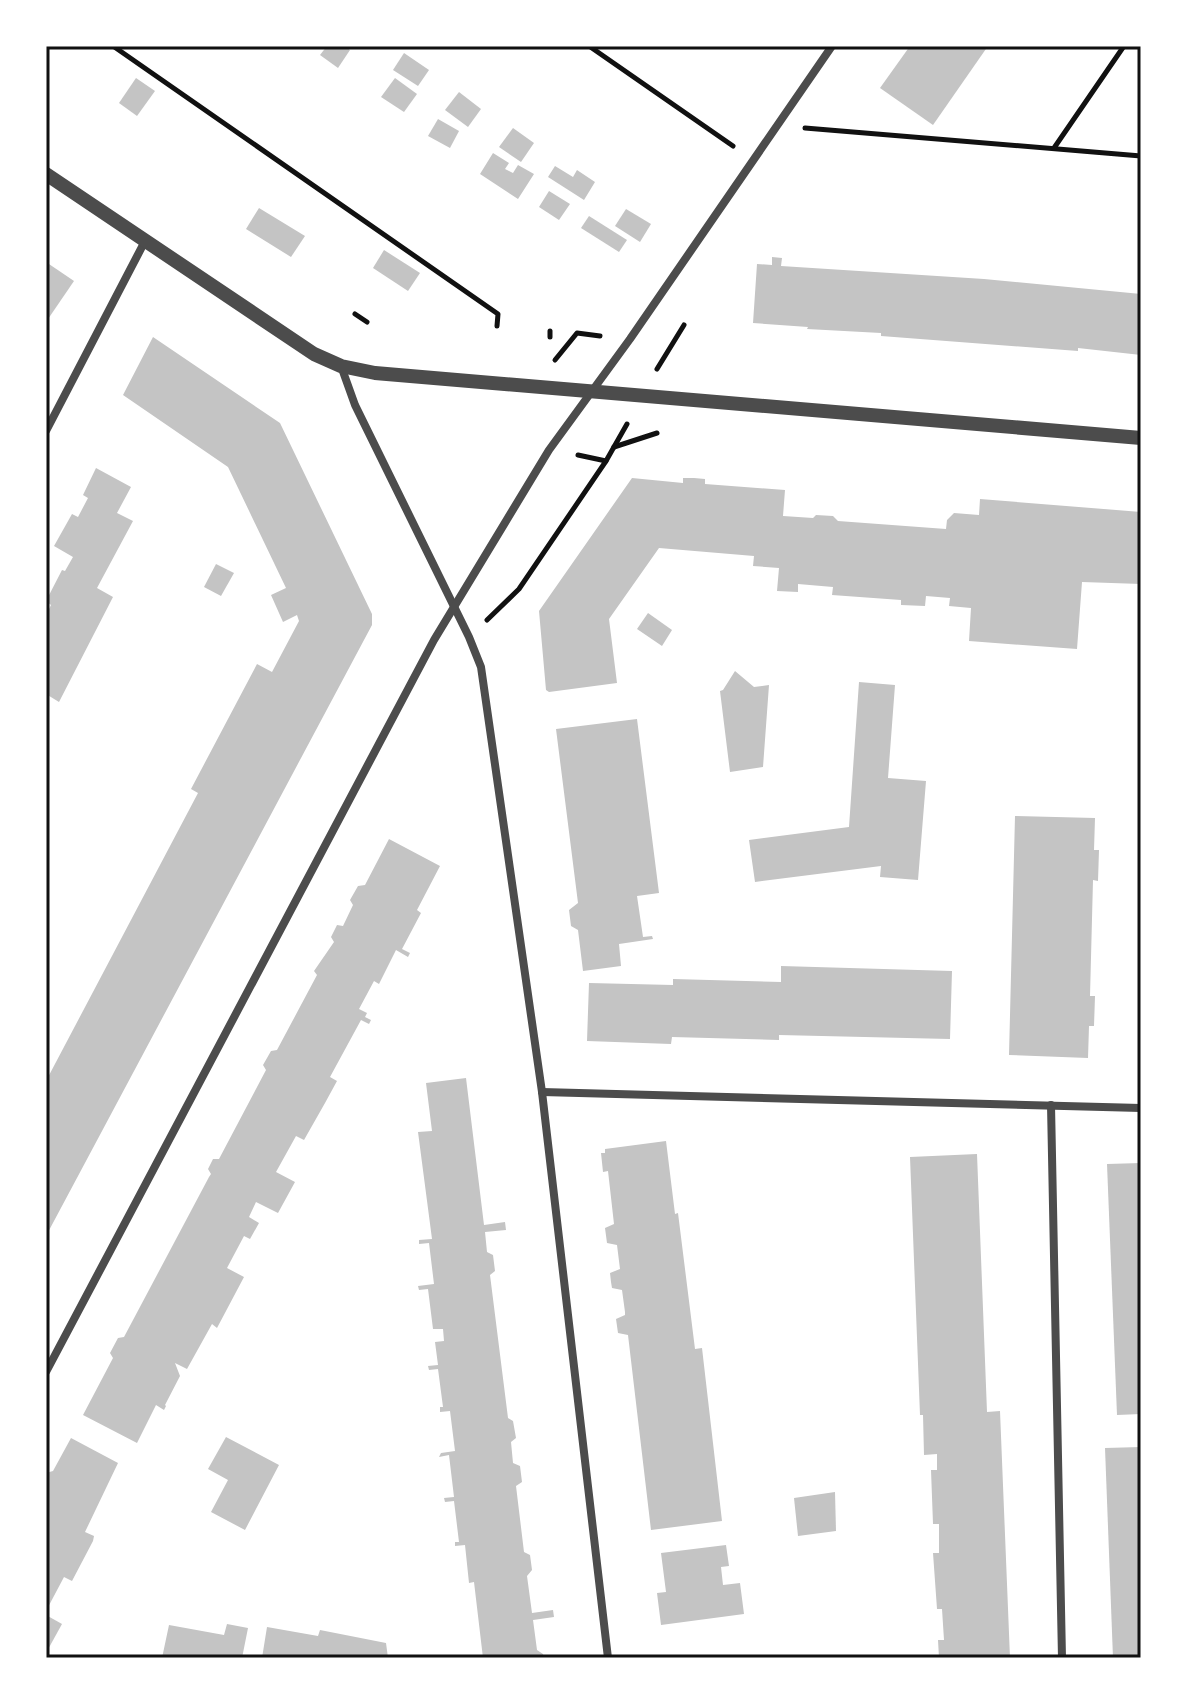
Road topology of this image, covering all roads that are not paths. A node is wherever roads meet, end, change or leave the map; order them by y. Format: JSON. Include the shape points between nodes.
{"nodes":[{"id":1,"x":832,"y":46,"type":"edge"},
{"id":2,"x":46,"y":174,"type":"edge"},
{"id":3,"x":145,"y":241,"type":"junction"},
{"id":4,"x":341,"y":366,"type":"junction"},
{"id":5,"x":591,"y":392,"type":"junction"},
{"id":6,"x":46,"y":431,"type":"edge"},
{"id":7,"x":1141,"y":438,"type":"edge"},
{"id":8,"x":454,"y":607,"type":"junction"},
{"id":9,"x":542,"y":1092,"type":"junction"},
{"id":10,"x":1051,"y":1105,"type":"junction"},
{"id":11,"x":1141,"y":1108,"type":"edge"},
{"id":12,"x":46,"y":1372,"type":"edge"},
{"id":13,"x":608,"y":1658,"type":"edge"},
{"id":14,"x":1062,"y":1658,"type":"edge"}],
"edges":[{"from":1,"to":5,"type":"street"},
{"from":2,"to":3,"type":"street"},
{"from":3,"to":4,"type":"street","via":[[314,354]]},
{"from":3,"to":6,"type":"street"},
{"from":4,"to":5,"type":"street"},
{"from":4,"to":8,"type":"street"},
{"from":5,"to":7,"type":"street"},
{"from":5,"to":8,"type":"street","via":[[549,450]]},
{"from":8,"to":9,"type":"street","via":[[481,667]]},
{"from":8,"to":12,"type":"street"},
{"from":9,"to":10,"type":"street"},
{"from":9,"to":13,"type":"street"},
{"from":10,"to":11,"type":"street"},
{"from":10,"to":14,"type":"street"}]}
